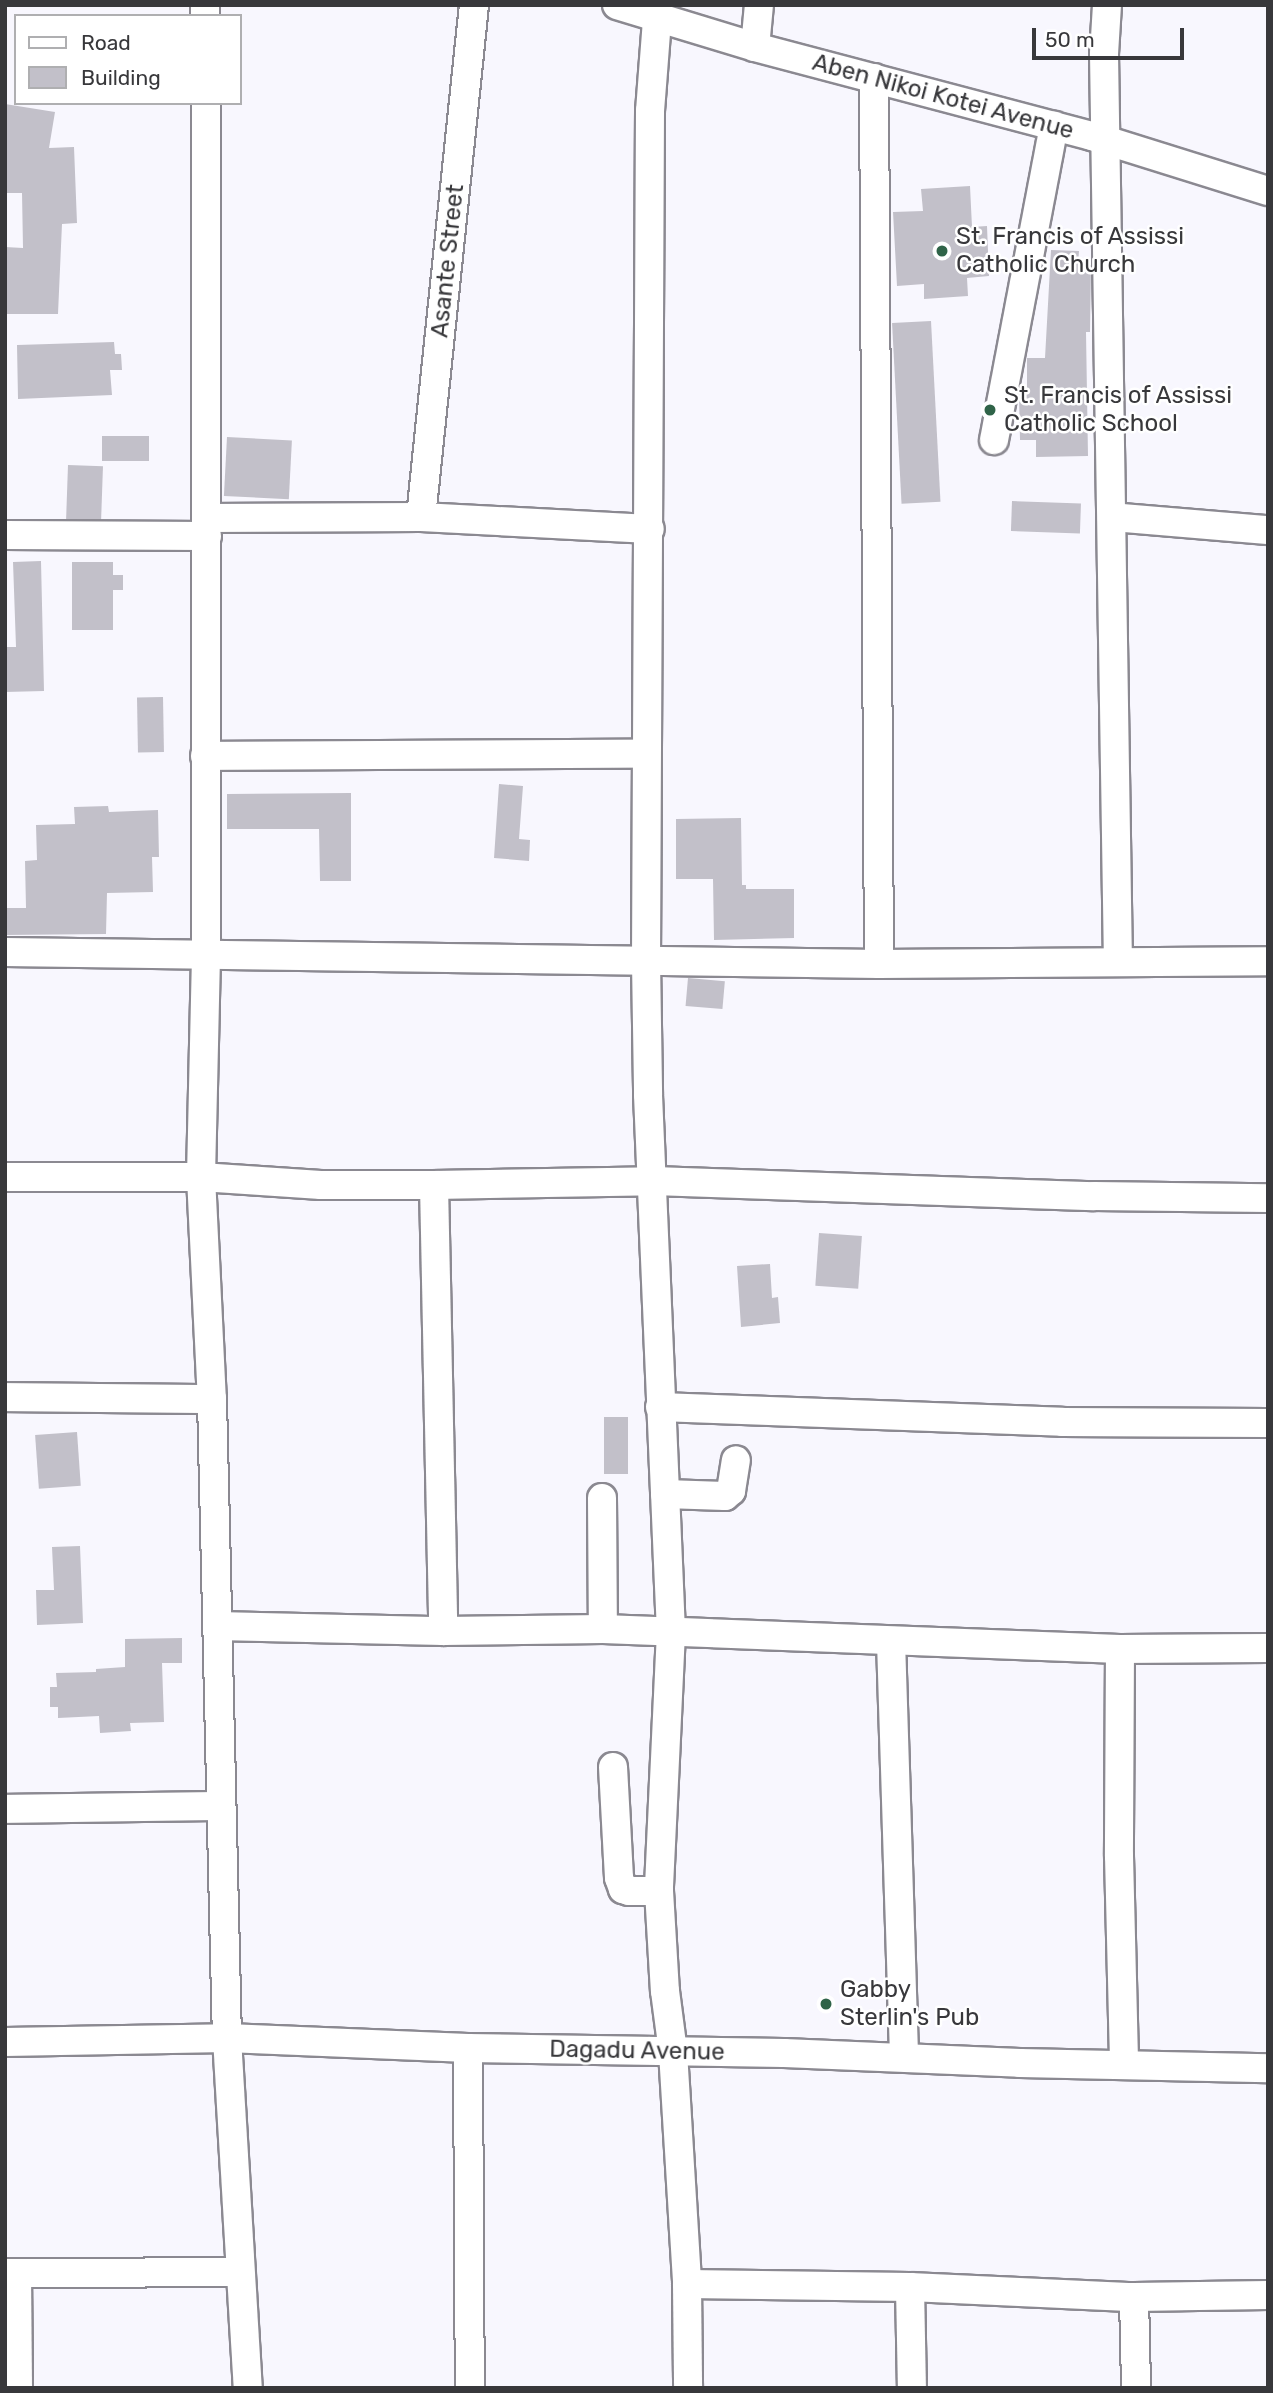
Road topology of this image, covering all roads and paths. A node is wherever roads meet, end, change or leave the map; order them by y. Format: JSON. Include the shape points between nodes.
{"nodes":[{"id":1,"x":474,"y":5,"type":"edge"},
{"id":2,"x":617,"y":5,"type":"edge"},
{"id":3,"x":759,"y":5,"type":"edge"},
{"id":4,"x":1107,"y":5,"type":"edge"},
{"id":5,"x":657,"y":20,"type":"junction"},
{"id":6,"x":755,"y":47,"type":"junction"},
{"id":7,"x":874,"y":78,"type":"junction"},
{"id":8,"x":206,"y":105,"type":"edge"},
{"id":9,"x":1054,"y":126,"type":"junction"},
{"id":10,"x":1108,"y":142,"type":"junction"},
{"id":11,"x":1268,"y":191,"type":"edge"},
{"id":12,"x":994,"y":440,"type":"dead end"},
{"id":13,"x":421,"y":517,"type":"junction"},
{"id":14,"x":1112,"y":517,"type":"junction"},
{"id":15,"x":207,"y":527,"type":"junction"},
{"id":16,"x":650,"y":529,"type":"junction"},
{"id":17,"x":1268,"y":530,"type":"edge"},
{"id":18,"x":5,"y":535,"type":"edge"},
{"id":19,"x":646,"y":754,"type":"junction"},
{"id":20,"x":205,"y":756,"type":"junction"},
{"id":21,"x":5,"y":952,"type":"edge"},
{"id":22,"x":206,"y":956,"type":"junction"},
{"id":23,"x":646,"y":961,"type":"junction"},
{"id":24,"x":1268,"y":961,"type":"edge"},
{"id":25,"x":1118,"y":962,"type":"junction"},
{"id":26,"x":879,"y":964,"type":"junction"},
{"id":27,"x":5,"y":1177,"type":"edge"},
{"id":28,"x":201,"y":1178,"type":"junction"},
{"id":29,"x":654,"y":1181,"type":"junction"},
{"id":30,"x":434,"y":1185,"type":"junction"},
{"id":31,"x":1268,"y":1198,"type":"edge"},
{"id":32,"x":5,"y":1397,"type":"edge"},
{"id":33,"x":212,"y":1399,"type":"junction"},
{"id":34,"x":660,"y":1407,"type":"junction"},
{"id":35,"x":1268,"y":1423,"type":"edge"},
{"id":36,"x":736,"y":1460,"type":"dead end"},
{"id":37,"x":665,"y":1494,"type":"junction"},
{"id":38,"x":603,"y":1498,"type":"dead end"},
{"id":39,"x":217,"y":1626,"type":"junction"},
{"id":40,"x":603,"y":1629,"type":"junction"},
{"id":41,"x":443,"y":1632,"type":"junction"},
{"id":42,"x":671,"y":1632,"type":"junction"},
{"id":43,"x":891,"y":1641,"type":"junction"},
{"id":44,"x":1268,"y":1648,"type":"edge"},
{"id":45,"x":1120,"y":1649,"type":"junction"},
{"id":46,"x":613,"y":1768,"type":"dead end"},
{"id":47,"x":221,"y":1806,"type":"junction"},
{"id":48,"x":5,"y":1810,"type":"edge"},
{"id":49,"x":659,"y":1891,"type":"junction"},
{"id":50,"x":227,"y":2038,"type":"junction"},
{"id":51,"x":5,"y":2042,"type":"edge"},
{"id":52,"x":468,"y":2048,"type":"junction"},
{"id":53,"x":673,"y":2052,"type":"junction"},
{"id":54,"x":904,"y":2057,"type":"junction"},
{"id":55,"x":1124,"y":2064,"type":"junction"},
{"id":56,"x":1268,"y":2068,"type":"edge"},
{"id":57,"x":238,"y":2272,"type":"junction"},
{"id":58,"x":11,"y":2273,"type":"edge"},
{"id":59,"x":687,"y":2284,"type":"junction"},
{"id":60,"x":910,"y":2287,"type":"junction"},
{"id":61,"x":1268,"y":2295,"type":"edge"},
{"id":62,"x":1134,"y":2297,"type":"junction"},
{"id":63,"x":18,"y":2388,"type":"edge"},
{"id":64,"x":248,"y":2388,"type":"edge"},
{"id":65,"x":470,"y":2388,"type":"edge"},
{"id":66,"x":688,"y":2388,"type":"edge"},
{"id":67,"x":912,"y":2388,"type":"edge"},
{"id":68,"x":1136,"y":2388,"type":"edge"}],
"edges":[{"from":1,"to":13,"type":"street","name":"Asante Street"},
{"from":2,"to":5,"type":"street","name":"Aben Nikoi Kotei Avenue"},
{"from":3,"to":6,"type":"street"},
{"from":4,"to":10,"type":"street"},
{"from":5,"to":6,"type":"street","name":"Aben Nikoi Kotei Avenue"},
{"from":5,"to":16,"type":"street","via":[[650,111]]},
{"from":6,"to":7,"type":"street","name":"Aben Nikoi Kotei Avenue"},
{"from":7,"to":9,"type":"street","name":"Aben Nikoi Kotei Avenue"},
{"from":7,"to":26,"type":"street"},
{"from":8,"to":15,"type":"street"},
{"from":9,"to":10,"type":"street","name":"Aben Nikoi Kotei Avenue"},
{"from":9,"to":12,"type":"street"},
{"from":10,"to":11,"type":"street","name":"Aben Nikoi Kotei Avenue"},
{"from":10,"to":14,"type":"street"},
{"from":13,"to":15,"type":"street"},
{"from":13,"to":16,"type":"street"},
{"from":14,"to":17,"type":"street"},
{"from":14,"to":25,"type":"street"},
{"from":15,"to":18,"type":"street"},
{"from":15,"to":20,"type":"street"},
{"from":16,"to":19,"type":"street"},
{"from":19,"to":20,"type":"street"},
{"from":19,"to":23,"type":"street"},
{"from":20,"to":22,"type":"street"},
{"from":21,"to":22,"type":"street"},
{"from":22,"to":23,"type":"street"},
{"from":22,"to":28,"type":"street"},
{"from":23,"to":26,"type":"street"},
{"from":23,"to":29,"type":"street"},
{"from":24,"to":25,"type":"street"},
{"from":25,"to":26,"type":"street"},
{"from":27,"to":28,"type":"street"},
{"from":28,"to":30,"type":"street"},
{"from":28,"to":33,"type":"street"},
{"from":29,"to":30,"type":"street"},
{"from":29,"to":31,"type":"street"},
{"from":29,"to":34,"type":"street"},
{"from":30,"to":41,"type":"street"},
{"from":32,"to":33,"type":"street"},
{"from":33,"to":39,"type":"street"},
{"from":34,"to":35,"type":"street","via":[[1062,1422]]},
{"from":34,"to":37,"type":"street"},
{"from":36,"to":37,"type":"street","via":[[731,1491],[725,1496]]},
{"from":37,"to":42,"type":"street"},
{"from":38,"to":40,"type":"street"},
{"from":39,"to":41,"type":"street"},
{"from":39,"to":47,"type":"street"},
{"from":40,"to":41,"type":"street"},
{"from":40,"to":42,"type":"street"},
{"from":42,"to":43,"type":"street"},
{"from":42,"to":49,"type":"street"},
{"from":43,"to":45,"type":"street"},
{"from":43,"to":54,"type":"street"},
{"from":44,"to":45,"type":"street"},
{"from":45,"to":55,"type":"street"},
{"from":46,"to":49,"type":"street","via":[[623,1889]]},
{"from":47,"to":48,"type":"street"},
{"from":47,"to":50,"type":"street"},
{"from":49,"to":53,"type":"street"},
{"from":50,"to":51,"type":"street","name":"Dagadu Avenue"},
{"from":50,"to":52,"type":"street","name":"Dagadu Avenue"},
{"from":50,"to":57,"type":"street"},
{"from":52,"to":53,"type":"street","name":"Dagadu Avenue"},
{"from":52,"to":65,"type":"street"},
{"from":53,"to":54,"type":"street","name":"Dagadu Avenue"},
{"from":53,"to":59,"type":"street"},
{"from":54,"to":55,"type":"street","name":"Dagadu Avenue"},
{"from":55,"to":56,"type":"street","name":"Dagadu Avenue"},
{"from":57,"to":58,"type":"street"},
{"from":57,"to":64,"type":"street"},
{"from":58,"to":63,"type":"street"},
{"from":59,"to":60,"type":"street"},
{"from":59,"to":66,"type":"street"},
{"from":60,"to":62,"type":"street"},
{"from":60,"to":67,"type":"street"},
{"from":61,"to":62,"type":"street"},
{"from":62,"to":68,"type":"street"}]}
